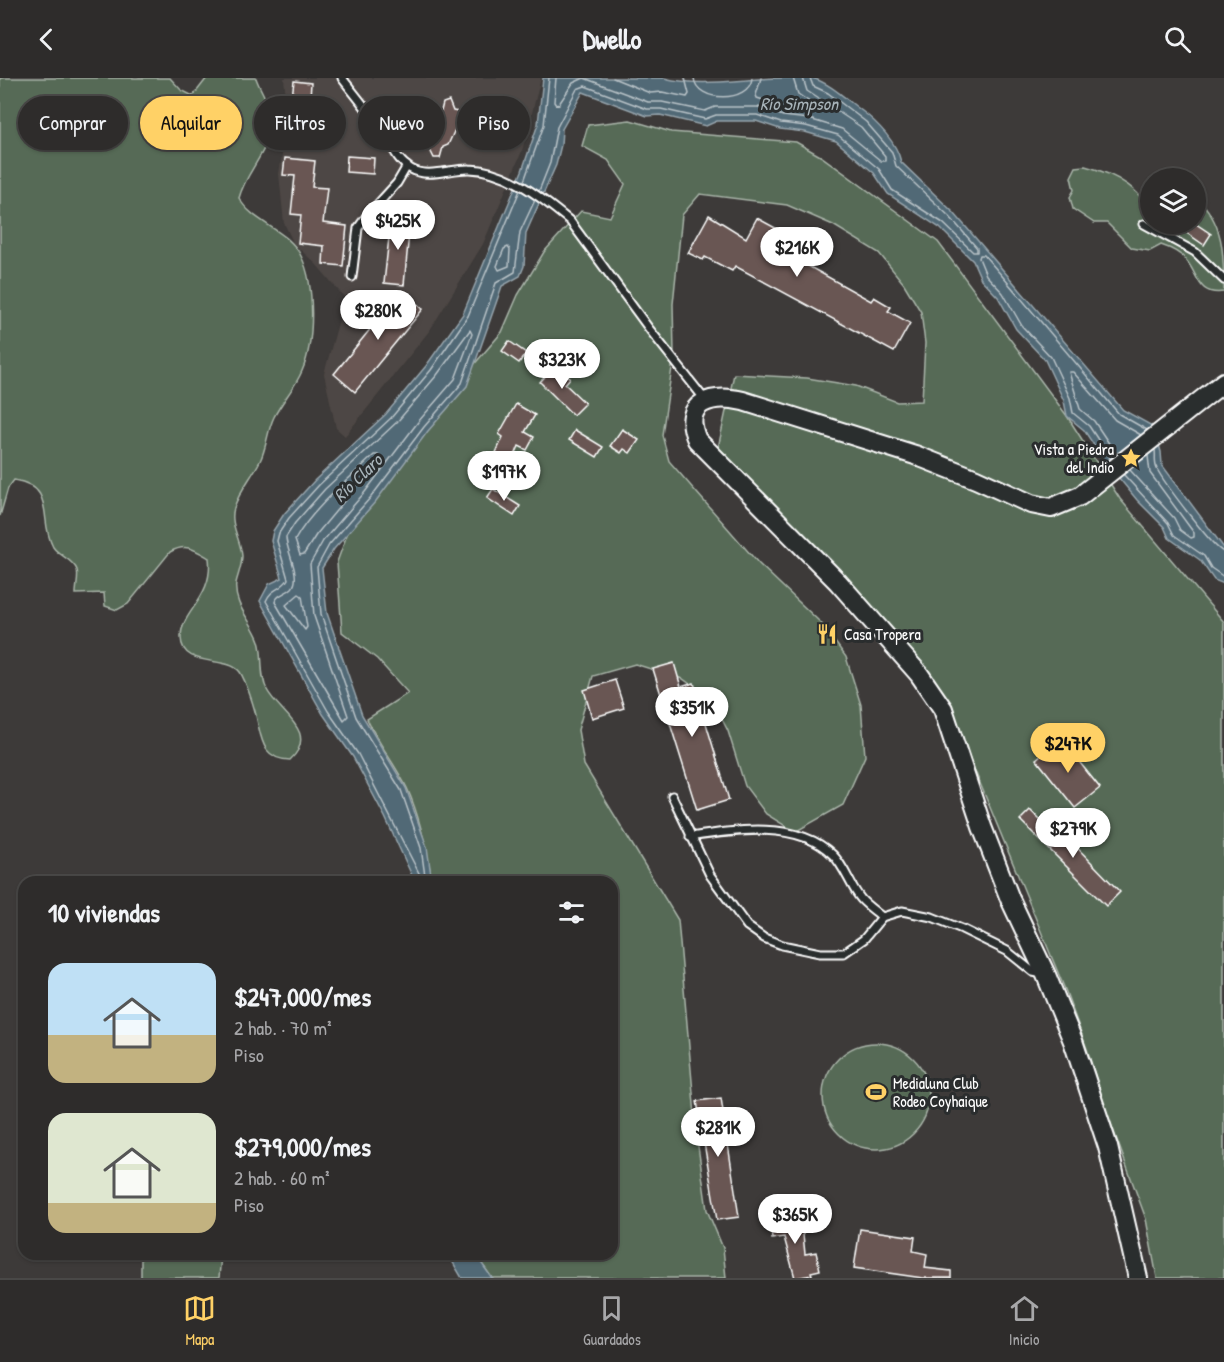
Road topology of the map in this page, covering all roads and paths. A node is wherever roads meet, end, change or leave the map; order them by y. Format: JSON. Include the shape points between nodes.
{"nodes":[{"id":1,"x":342,"y":78,"type":"edge"},
{"id":2,"x":407,"y":166,"type":"junction"},
{"id":3,"x":1162,"y":234,"type":"edge"},
{"id":4,"x":352,"y":277,"type":"dead end"},
{"id":5,"x":1224,"y":280,"type":"edge"},
{"id":6,"x":1224,"y":382,"type":"edge"},
{"id":7,"x":706,"y":401,"type":"junction"},
{"id":8,"x":672,"y":796,"type":"dead end"},
{"id":9,"x":690,"y":837,"type":"junction"},
{"id":10,"x":882,"y":917,"type":"junction"},
{"id":11,"x":1046,"y":975,"type":"junction"},
{"id":12,"x":1138,"y":1278,"type":"edge"}],
"edges":[{"from":1,"to":2,"type":"lane"},
{"from":2,"to":4,"type":"lane","via":[[358,228]]},
{"from":2,"to":7,"type":"lane","via":[[414,171],[436,172],[468,168],[504,176],[554,208],[570,221]]},
{"from":3,"to":5,"type":"lane","via":[[1195,252]]},
{"from":6,"to":7,"type":"street","via":[[1080,496],[1063,504],[1041,507],[954,470],[847,433],[726,397]]},
{"from":7,"to":11,"type":"street","via":[[696,410],[693,420],[698,440],[838,582],[933,693],[951,727],[982,827],[1010,899]]},
{"from":8,"to":9,"type":"lane"},
{"from":9,"to":10,"type":"lane","via":[[735,830],[811,838],[834,856],[861,900]]},
{"from":9,"to":10,"type":"lane","via":[[710,875],[747,926],[764,938],[820,953],[844,952],[864,939]]},
{"from":10,"to":11,"type":"lane","via":[[902,911],[932,917],[1007,951],[1033,972]]},
{"from":11,"to":12,"type":"street","via":[[1073,1041],[1108,1147]]}]}
